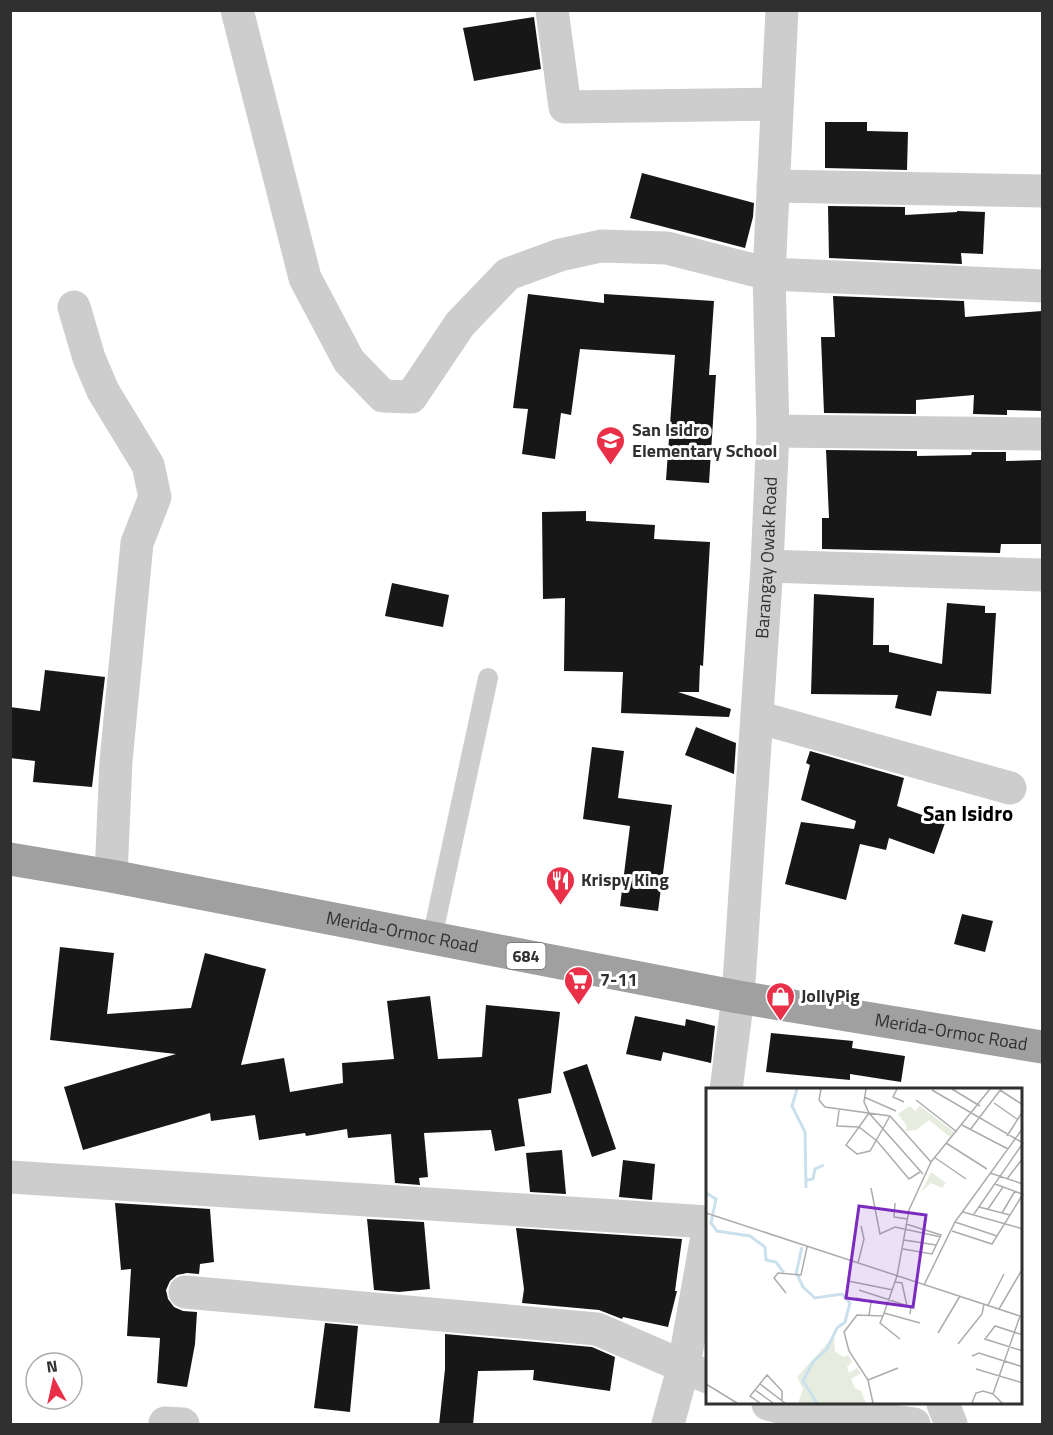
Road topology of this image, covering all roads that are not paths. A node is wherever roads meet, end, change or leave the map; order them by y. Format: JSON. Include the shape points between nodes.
{"nodes":[{"id":1,"x":237,"y":10,"type":"edge"},
{"id":2,"x":552,"y":10,"type":"edge"},
{"id":3,"x":782,"y":10,"type":"edge"},
{"id":4,"x":777,"y":104,"type":"junction"},
{"id":5,"x":773,"y":186,"type":"junction"},
{"id":6,"x":1042,"y":191,"type":"edge"},
{"id":7,"x":769,"y":274,"type":"junction"},
{"id":8,"x":1042,"y":286,"type":"edge"},
{"id":9,"x":74,"y":307,"type":"dead end"},
{"id":10,"x":773,"y":431,"type":"junction"},
{"id":11,"x":1042,"y":434,"type":"edge"},
{"id":12,"x":767,"y":566,"type":"junction"},
{"id":13,"x":1042,"y":575,"type":"edge"},
{"id":14,"x":488,"y":678,"type":"dead end"},
{"id":15,"x":757,"y":717,"type":"junction"},
{"id":16,"x":1010,"y":788,"type":"dead end"},
{"id":17,"x":10,"y":859,"type":"edge"},
{"id":18,"x":111,"y":876,"type":"junction"},
{"id":19,"x":432,"y":938,"type":"junction"},
{"id":20,"x":738,"y":997,"type":"junction"},
{"id":21,"x":1042,"y":1047,"type":"edge"},
{"id":22,"x":726,"y":1088,"type":"edge"},
{"id":23,"x":10,"y":1177,"type":"edge"},
{"id":24,"x":706,"y":1222,"type":"edge"},
{"id":25,"x":706,"y":1254,"type":"edge"},
{"id":26,"x":184,"y":1292,"type":"dead end"},
{"id":27,"x":696,"y":1371,"type":"edge"},
{"id":28,"x":943,"y":1405,"type":"edge"},
{"id":29,"x":787,"y":1406,"type":"edge"},
{"id":30,"x":668,"y":1425,"type":"edge"},
{"id":31,"x":914,"y":1425,"type":"edge"},
{"id":32,"x":951,"y":1425,"type":"edge"}],
"edges":[{"from":1,"to":7,"type":"street","via":[[304,278],[349,361],[383,396],[411,397],[460,324],[508,274],[560,255],[601,246],[667,248]]},
{"from":2,"to":4,"type":"street","via":[[565,107]]},
{"from":3,"to":4,"type":"street","name":"Barangay Owak Road"},
{"from":4,"to":5,"type":"street","name":"Barangay Owak Road"},
{"from":5,"to":6,"type":"street"},
{"from":5,"to":7,"type":"street","name":"Barangay Owak Road"},
{"from":7,"to":8,"type":"street"},
{"from":7,"to":10,"type":"street","name":"Barangay Owak Road"},
{"from":9,"to":18,"type":"street","via":[[103,392],[148,465],[155,497],[137,543],[116,761]]},
{"from":10,"to":11,"type":"street"},
{"from":10,"to":12,"type":"street","name":"Barangay Owak Road"},
{"from":12,"to":13,"type":"street"},
{"from":12,"to":15,"type":"street","name":"Barangay Owak Road"},
{"from":14,"to":19,"type":"lane"},
{"from":15,"to":16,"type":"street"},
{"from":15,"to":20,"type":"street","name":"Barangay Owak Road"},
{"from":17,"to":18,"type":"highway","name":"Merida-Ormoc Road","number":"684"},
{"from":18,"to":19,"type":"highway","name":"Merida-Ormoc Road","number":"684"},
{"from":19,"to":20,"type":"highway","name":"Merida-Ormoc Road","number":"684"},
{"from":20,"to":21,"type":"highway","name":"Merida-Ormoc Road","number":"684"},
{"from":20,"to":22,"type":"street","name":"Barangay Owak Road"},
{"from":23,"to":24,"type":"street"},
{"from":25,"to":27,"type":"street"},
{"from":26,"to":27,"type":"street","via":[[597,1329]]},
{"from":27,"to":30,"type":"street"},
{"from":28,"to":32,"type":"street"},
{"from":29,"to":31,"type":"street"}]}
